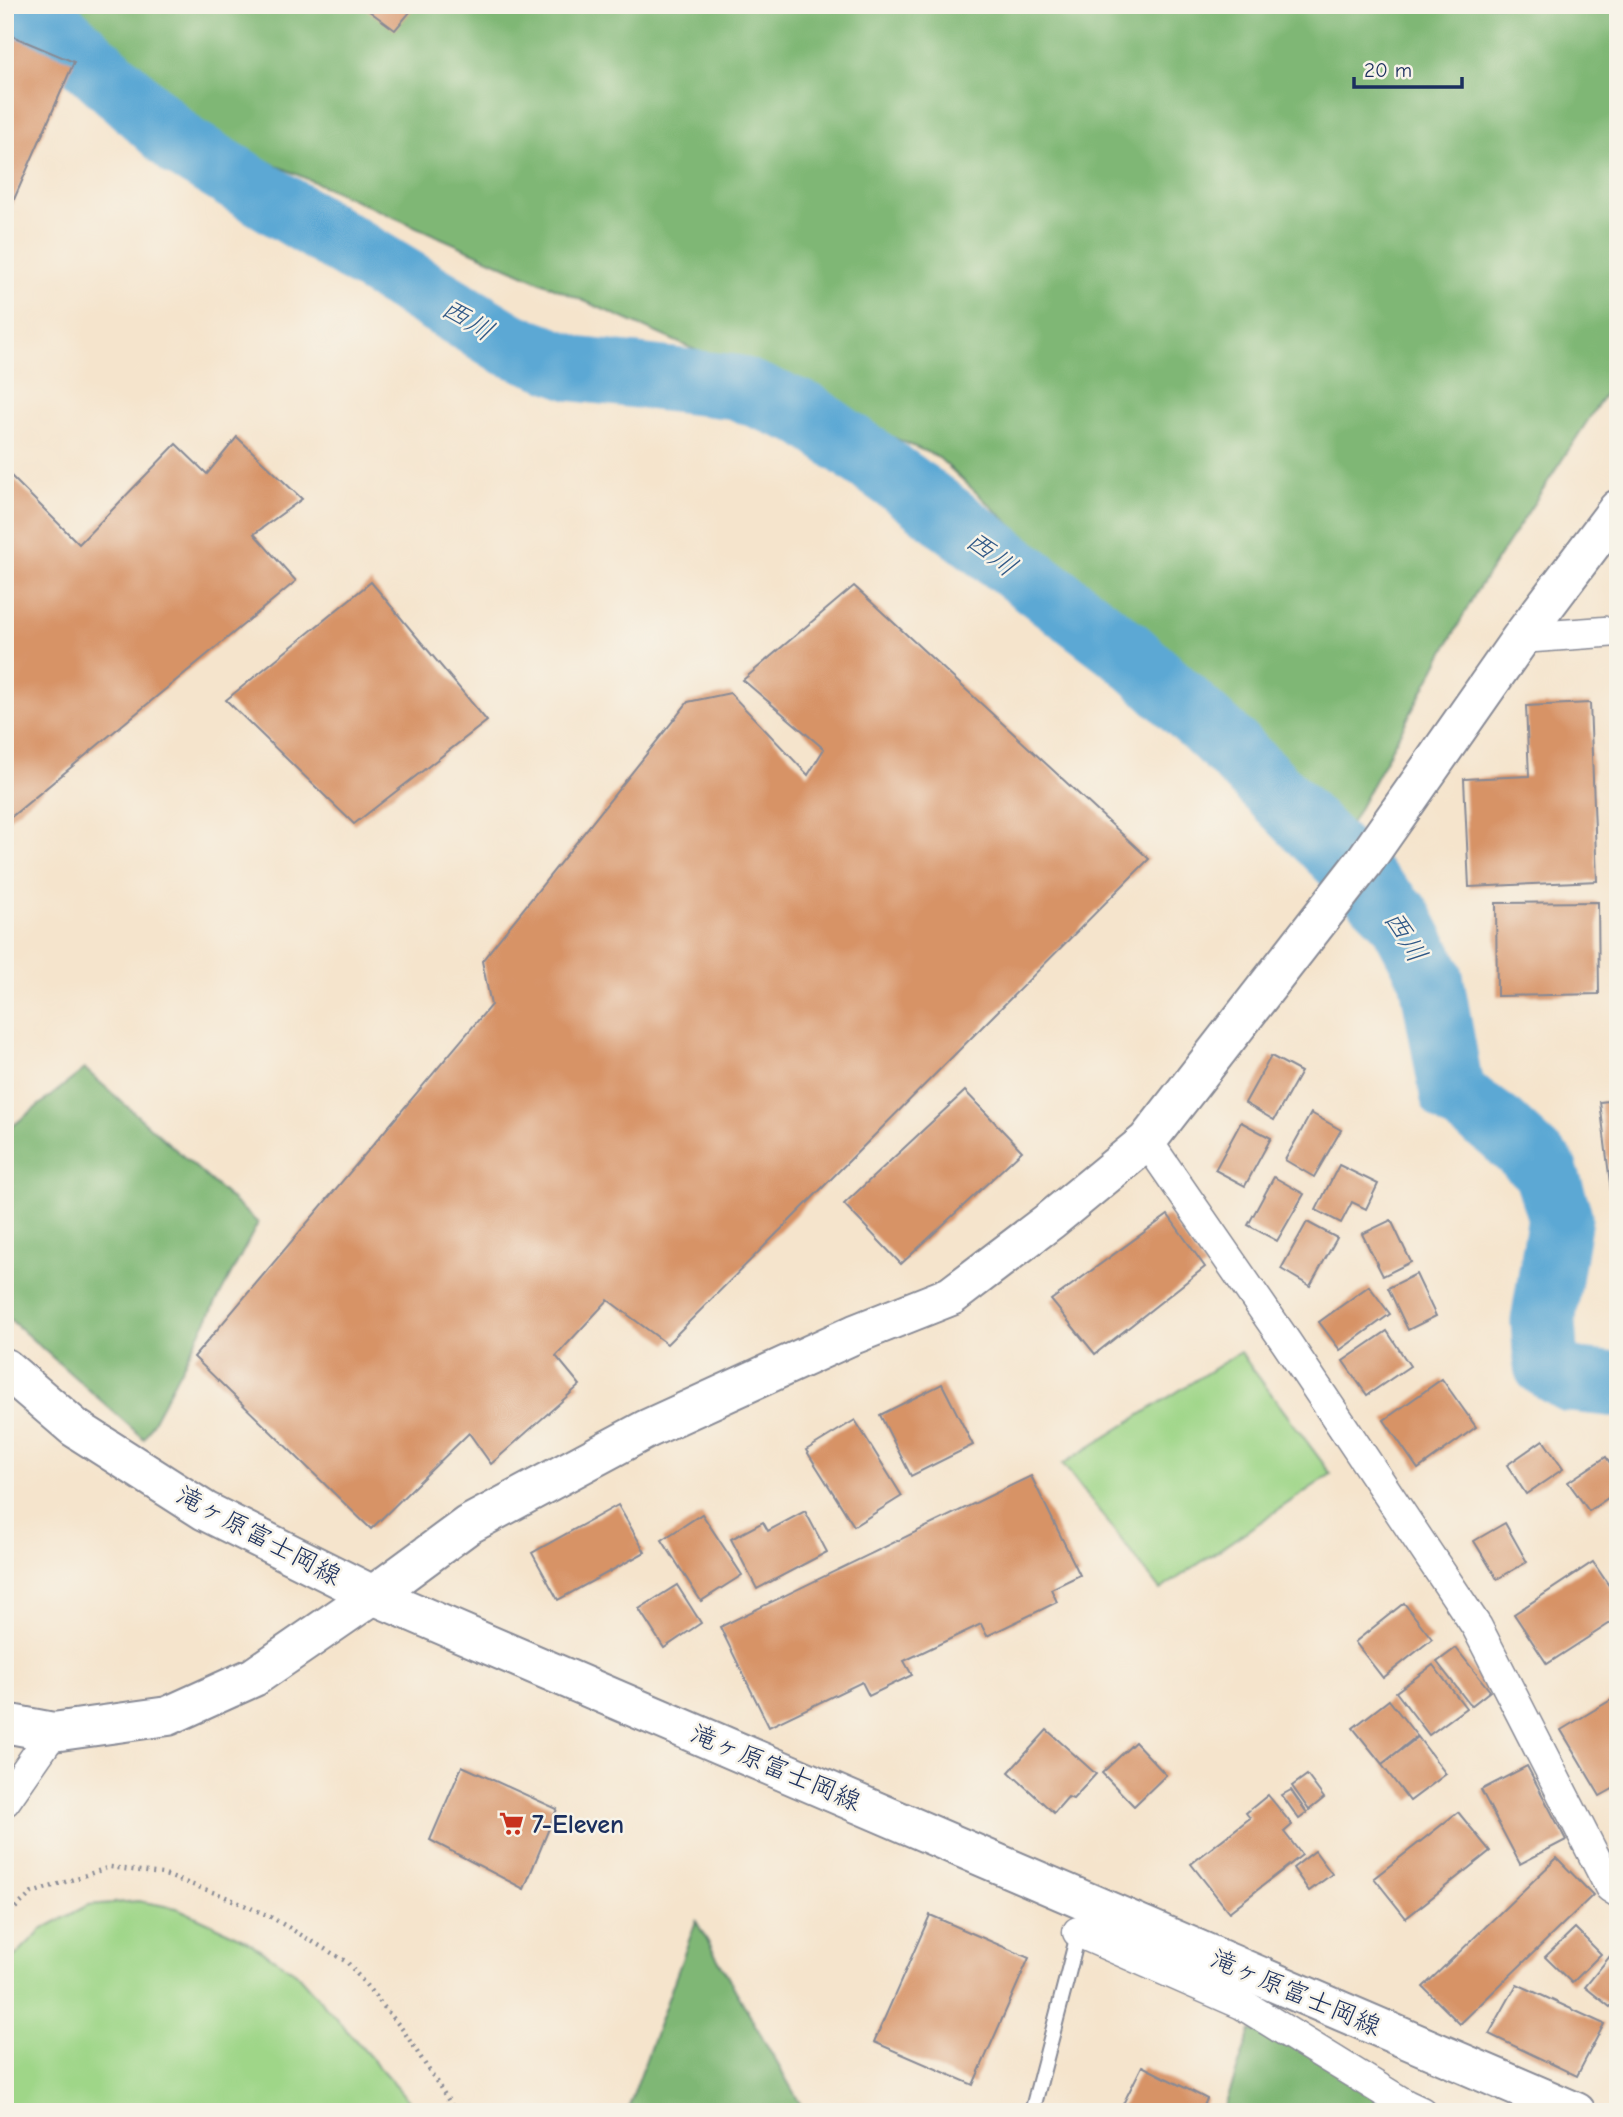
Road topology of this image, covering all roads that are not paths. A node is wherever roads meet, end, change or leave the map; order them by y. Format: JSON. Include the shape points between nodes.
{"nodes":[{"id":1,"x":1618,"y":509,"type":"edge"},
{"id":2,"x":1618,"y":631,"type":"edge"},
{"id":3,"x":1521,"y":638,"type":"junction"},
{"id":4,"x":1147,"y":1141,"type":"junction"},
{"id":5,"x":5,"y":1368,"type":"edge"},
{"id":6,"x":373,"y":1595,"type":"junction"},
{"id":7,"x":5,"y":1723,"type":"edge"},
{"id":8,"x":53,"y":1732,"type":"junction"},
{"id":9,"x":5,"y":1801,"type":"edge"},
{"id":10,"x":1618,"y":1892,"type":"edge"},
{"id":11,"x":1082,"y":1917,"type":"junction"},
{"id":12,"x":1032,"y":2112,"type":"edge"},
{"id":13,"x":1421,"y":2112,"type":"edge"},
{"id":14,"x":1576,"y":2112,"type":"edge"}],
"edges":[{"from":1,"to":3,"type":"street"},
{"from":2,"to":3,"type":"street"},
{"from":3,"to":4,"type":"street","via":[[1364,862]]},
{"from":4,"to":6,"type":"street","via":[[951,1296],[855,1334],[647,1429],[468,1525]]},
{"from":4,"to":10,"type":"street","via":[[1477,1627],[1609,1887]]},
{"from":5,"to":6,"type":"street","name":"滝ヶ原富士岡線","via":[[75,1428],[205,1511]]},
{"from":6,"to":8,"type":"street","via":[[254,1677],[168,1716]]},
{"from":6,"to":11,"type":"street","name":"滝ヶ原富士岡線","via":[[900,1819]]},
{"from":7,"to":8,"type":"street"},
{"from":8,"to":9,"type":"street"},
{"from":11,"to":12,"type":"lane"},
{"from":11,"to":13,"type":"street","via":[[1242,2004]]},
{"from":11,"to":14,"type":"street","name":"滝ヶ原富士岡線"}]}
